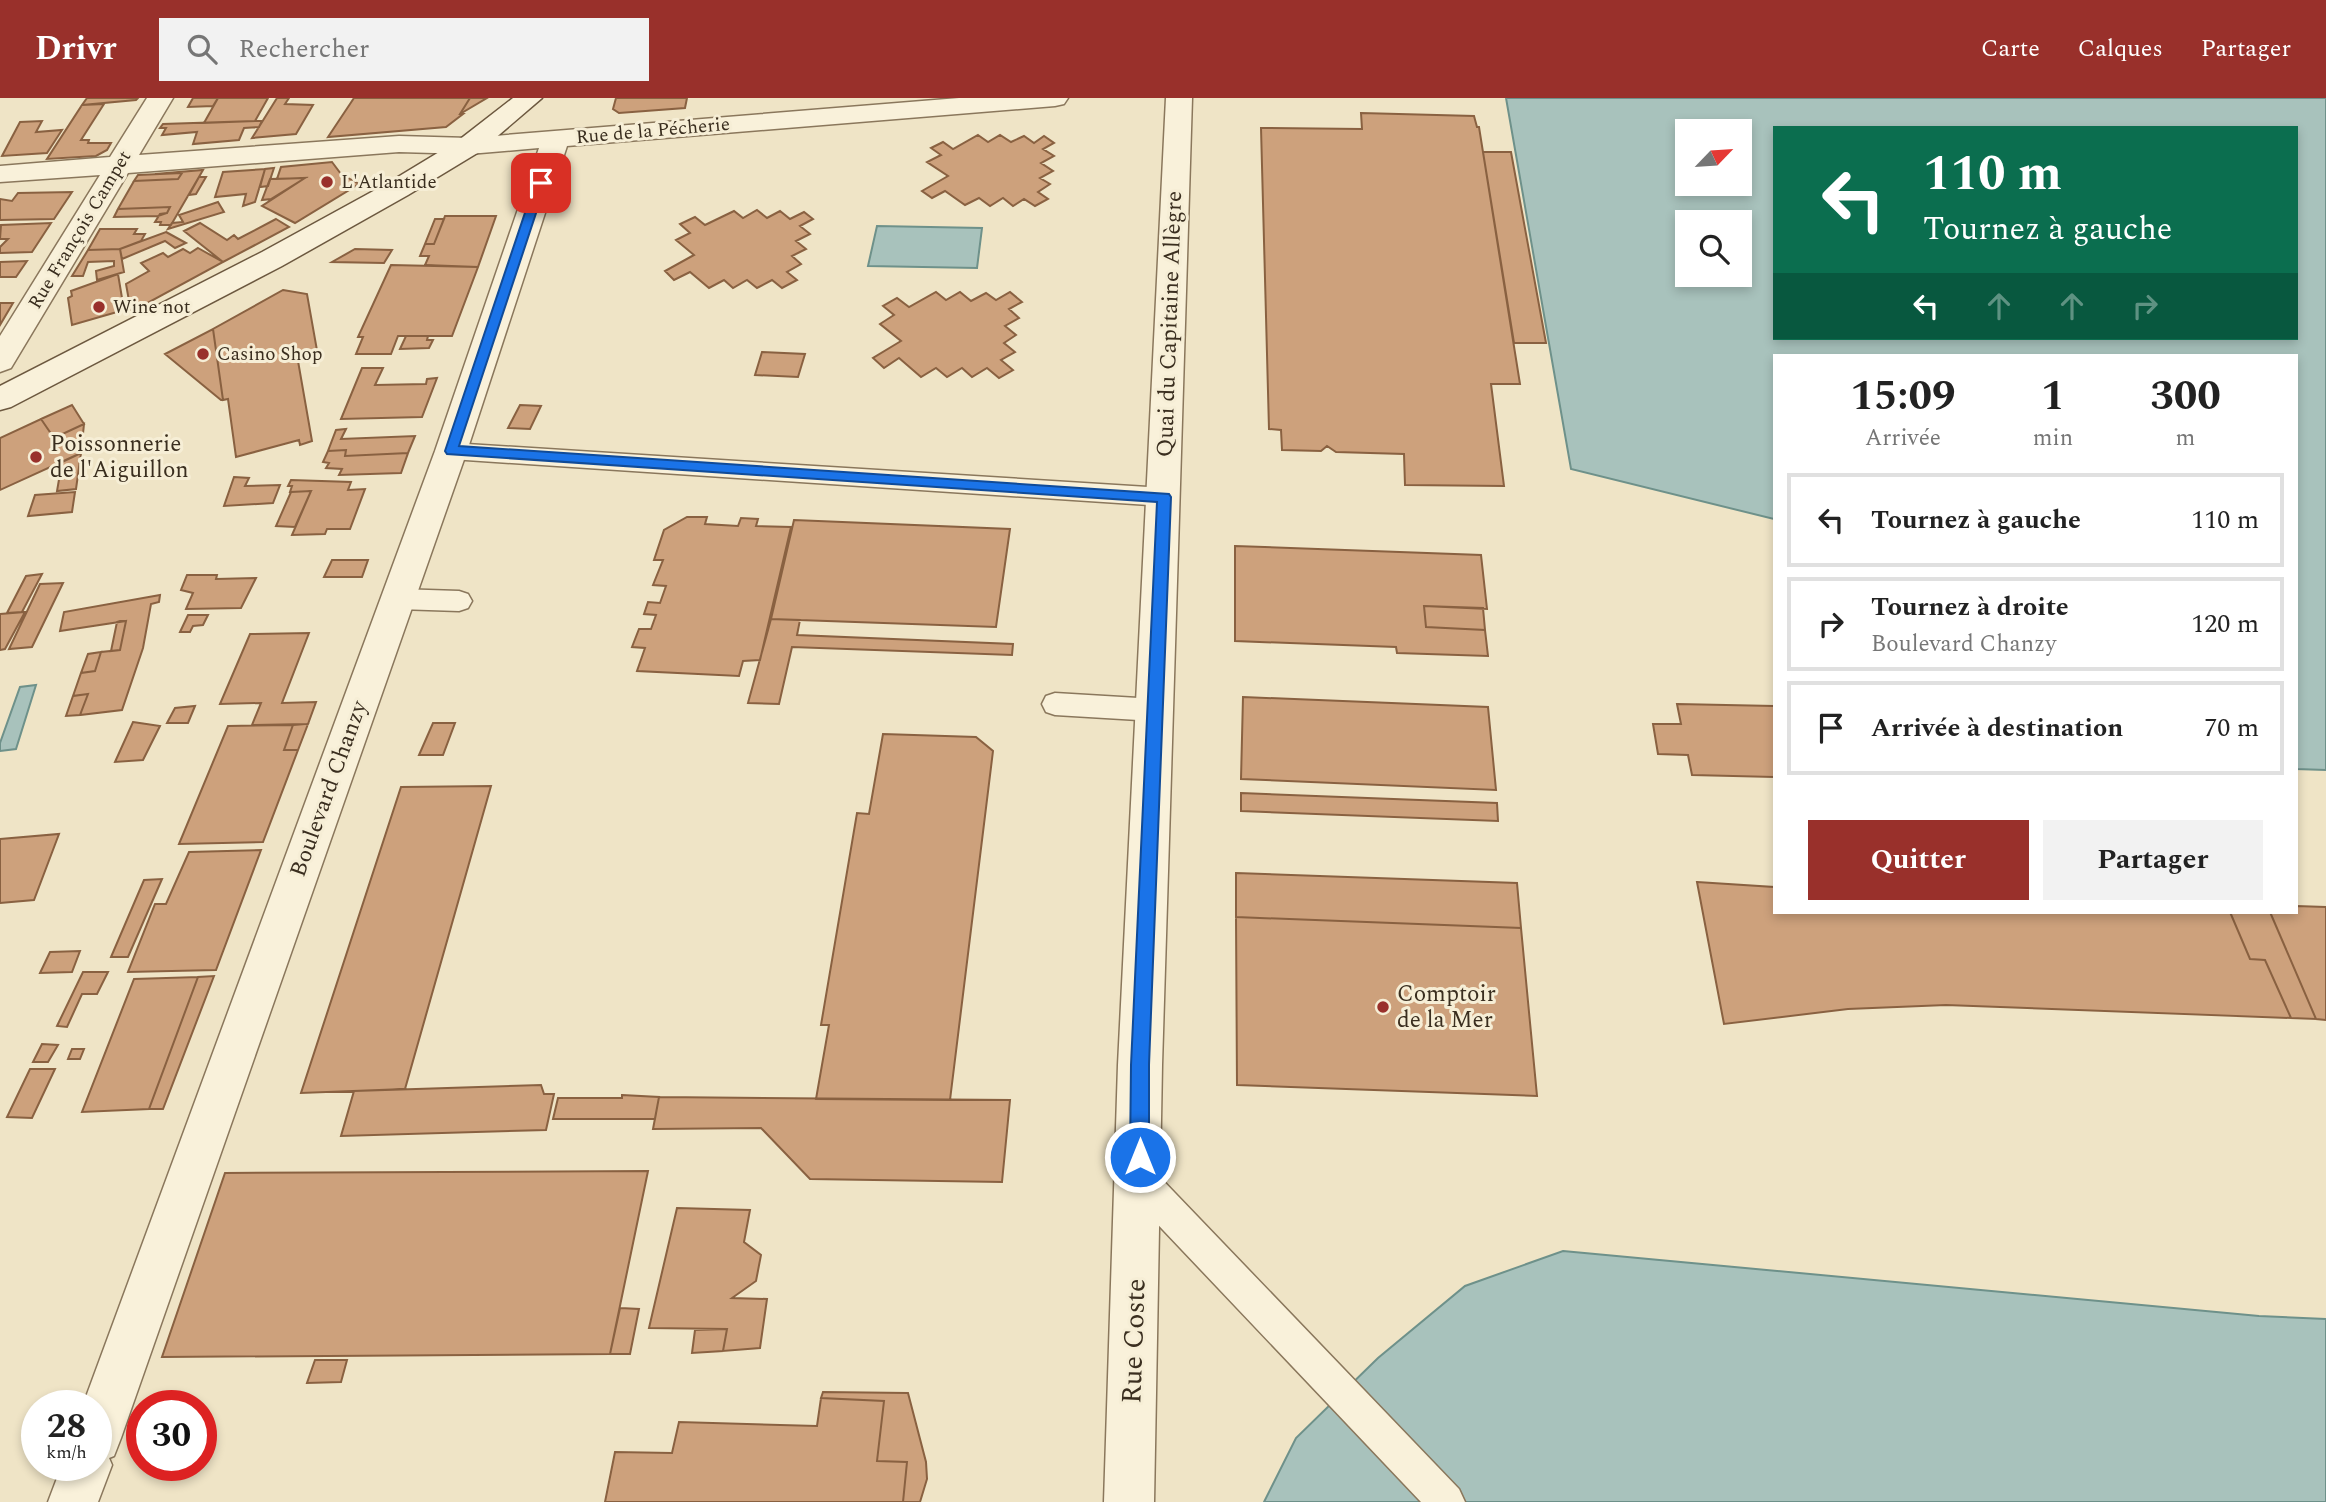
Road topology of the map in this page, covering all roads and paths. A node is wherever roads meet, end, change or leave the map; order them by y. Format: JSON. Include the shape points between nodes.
{"nodes":[{"id":1,"x":160,"y":98,"type":"edge"},
{"id":2,"x":528,"y":98,"type":"edge"},
{"id":3,"x":1055,"y":98,"type":"edge"},
{"id":4,"x":1179,"y":98,"type":"edge"},
{"id":5,"x":556,"y":139,"type":"junction"},
{"id":6,"x":469,"y":146,"type":"junction"},
{"id":7,"x":119,"y":165,"type":"junction"},
{"id":8,"x":0,"y":174,"type":"edge"},
{"id":9,"x":0,"y":361,"type":"edge"},
{"id":10,"x":0,"y":399,"type":"edge"},
{"id":11,"x":451,"y":451,"type":"junction"},
{"id":12,"x":1164,"y":497,"type":"junction"},
{"id":13,"x":398,"y":599,"type":"junction"},
{"id":14,"x":459,"y":601,"type":"dead end"},
{"id":15,"x":1055,"y":704,"type":"dead end"},
{"id":16,"x":1155,"y":710,"type":"junction"},
{"id":17,"x":1139,"y":1180,"type":"junction"},
{"id":18,"x":112,"y":1394,"type":"edge"},
{"id":19,"x":81,"y":1481,"type":"edge"},
{"id":20,"x":73,"y":1502,"type":"edge"},
{"id":21,"x":1129,"y":1502,"type":"edge"},
{"id":22,"x":1446,"y":1502,"type":"edge"}],
"edges":[{"from":1,"to":7,"type":"street","name":"Rue François Campet"},
{"from":2,"to":6,"type":"street"},
{"from":3,"to":5,"type":"street","name":"Rue de la Pécherie"},
{"from":4,"to":12,"type":"street","name":"Quai du Capitaine Allègre"},
{"from":5,"to":6,"type":"street","name":"Rue de la Pécherie"},
{"from":5,"to":11,"type":"street","name":"Boulevard Chanzy"},
{"from":6,"to":7,"type":"street","name":"Rue de la Pécherie","via":[[399,144]]},
{"from":6,"to":10,"type":"street","via":[[272,259]]},
{"from":7,"to":8,"type":"street","name":"Rue de la Pécherie"},
{"from":7,"to":9,"type":"street","name":"Rue François Campet"},
{"from":11,"to":12,"type":"lane"},
{"from":11,"to":13,"type":"street","name":"Boulevard Chanzy"},
{"from":12,"to":16,"type":"street","name":"Quai du Capitaine Allègre"},
{"from":13,"to":14,"type":"lane"},
{"from":13,"to":18,"type":"street","name":"Boulevard Chanzy"},
{"from":15,"to":16,"type":"lane"},
{"from":16,"to":17,"type":"street","name":"Quai du Capitaine Allègre"},
{"from":17,"to":21,"type":"street","name":"Rue Coste"},
{"from":17,"to":22,"type":"lane"},
{"from":19,"to":20,"type":"street"}]}
